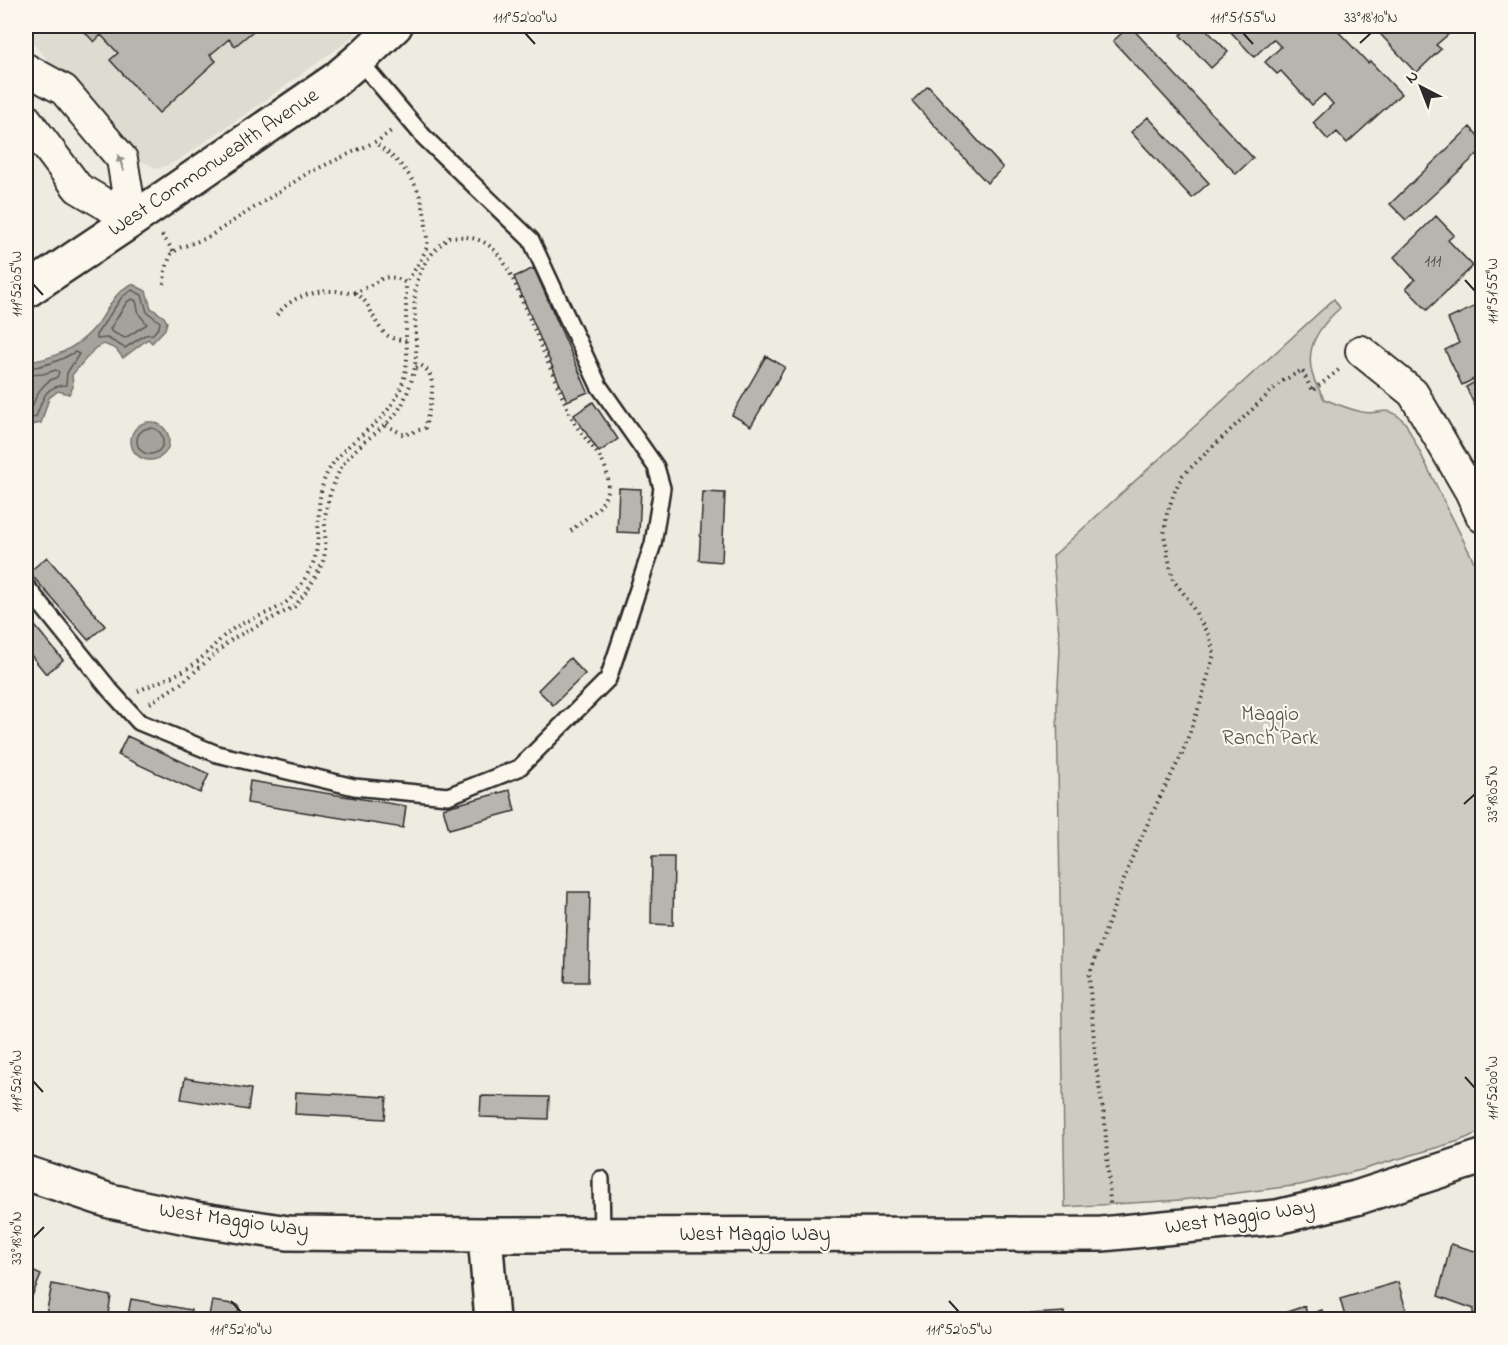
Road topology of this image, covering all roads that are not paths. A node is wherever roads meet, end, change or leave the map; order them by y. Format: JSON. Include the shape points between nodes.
{"nodes":[{"id":1,"x":395,"y":26,"type":"edge"},
{"id":2,"x":359,"y":60,"type":"junction"},
{"id":3,"x":26,"y":69,"type":"edge"},
{"id":4,"x":26,"y":119,"type":"edge"},
{"id":5,"x":132,"y":220,"type":"junction"},
{"id":6,"x":26,"y":291,"type":"edge"},
{"id":7,"x":1361,"y":351,"type":"road end"},
{"id":8,"x":1478,"y":498,"type":"edge"},
{"id":9,"x":26,"y":585,"type":"edge"},
{"id":10,"x":1482,"y":1157,"type":"edge"},
{"id":11,"x":26,"y":1173,"type":"edge"},
{"id":12,"x":601,"y":1179,"type":"dead end"},
{"id":13,"x":485,"y":1235,"type":"junction"},
{"id":14,"x":602,"y":1235,"type":"junction"},
{"id":15,"x":492,"y":1320,"type":"edge"}],
"edges":[{"from":1,"to":2,"type":"street","name":"West Commonwealth Avenue"},
{"from":2,"to":5,"type":"street","name":"West Commonwealth Avenue"},
{"from":2,"to":9,"type":"lane","via":[[424,137],[531,240],[599,386],[656,467],[662,488],[653,544],[608,679],[519,768],[448,796],[354,787],[217,754],[139,722]]},
{"from":5,"to":3,"type":"street","one_way":true,"via":[[122,159],[64,90]]},
{"from":4,"to":5,"type":"street","via":[[78,188]]},
{"from":5,"to":6,"type":"street","name":"West Commonwealth Avenue"},
{"from":7,"to":8,"type":"street","via":[[1413,393]]},
{"from":10,"to":14,"type":"street","name":"West Maggio Way","via":[[1356,1198],[1277,1217],[1123,1233]]},
{"from":11,"to":13,"type":"street","name":"West Maggio Way","via":[[110,1201],[288,1233]]},
{"from":12,"to":14,"type":"lane"},
{"from":13,"to":14,"type":"street","name":"West Maggio Way"},
{"from":13,"to":15,"type":"street"}]}
